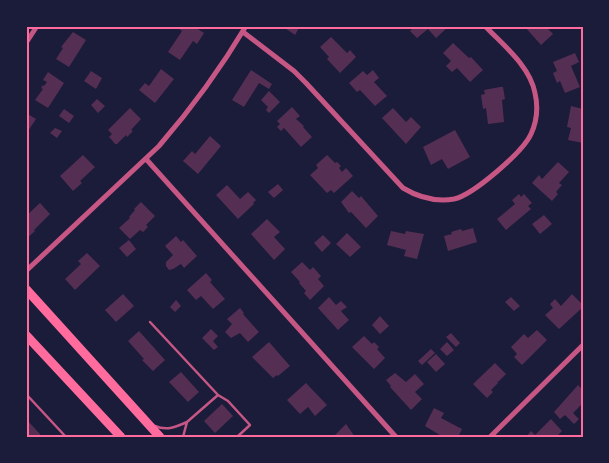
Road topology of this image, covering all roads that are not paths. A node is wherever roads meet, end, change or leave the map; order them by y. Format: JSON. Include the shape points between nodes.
{"nodes":[{"id":1,"x":37,"y":26,"type":"edge"},
{"id":2,"x":246,"y":26,"type":"edge"},
{"id":3,"x":485,"y":26,"type":"edge"},
{"id":4,"x":243,"y":32,"type":"junction"},
{"id":5,"x":26,"y":43,"type":"edge"},
{"id":6,"x":146,"y":159,"type":"junction"},
{"id":7,"x":26,"y":271,"type":"edge"},
{"id":8,"x":26,"y":289,"type":"edge"},
{"id":9,"x":150,"y":322,"type":"dead end"},
{"id":10,"x":26,"y":335,"type":"edge"},
{"id":11,"x":583,"y":345,"type":"edge"},
{"id":12,"x":26,"y":394,"type":"edge"},
{"id":13,"x":218,"y":395,"type":"junction"},
{"id":14,"x":187,"y":422,"type":"junction"},
{"id":15,"x":149,"y":424,"type":"junction"},
{"id":16,"x":66,"y":437,"type":"edge"},
{"id":17,"x":121,"y":437,"type":"edge"},
{"id":18,"x":160,"y":437,"type":"edge"},
{"id":19,"x":182,"y":437,"type":"edge"},
{"id":20,"x":237,"y":437,"type":"edge"},
{"id":21,"x":396,"y":437,"type":"edge"},
{"id":22,"x":490,"y":437,"type":"edge"}],
"edges":[{"from":1,"to":5,"type":"street"},
{"from":2,"to":4,"type":"street"},
{"from":3,"to":4,"type":"street","via":[[524,69],[535,91],[537,111],[531,134],[524,146],[476,188],[455,198],[433,199],[411,193],[391,177],[294,71]]},
{"from":4,"to":6,"type":"street","via":[[177,126]]},
{"from":6,"to":7,"type":"street"},
{"from":6,"to":21,"type":"street"},
{"from":8,"to":15,"type":"main road"},
{"from":9,"to":13,"type":"lane"},
{"from":10,"to":17,"type":"main road"},
{"from":11,"to":22,"type":"street"},
{"from":12,"to":16,"type":"lane"},
{"from":13,"to":14,"type":"lane"},
{"from":13,"to":20,"type":"lane","via":[[250,425]]},
{"from":14,"to":15,"type":"lane","via":[[167,429]]},
{"from":14,"to":19,"type":"lane"},
{"from":15,"to":18,"type":"main road"}]}
